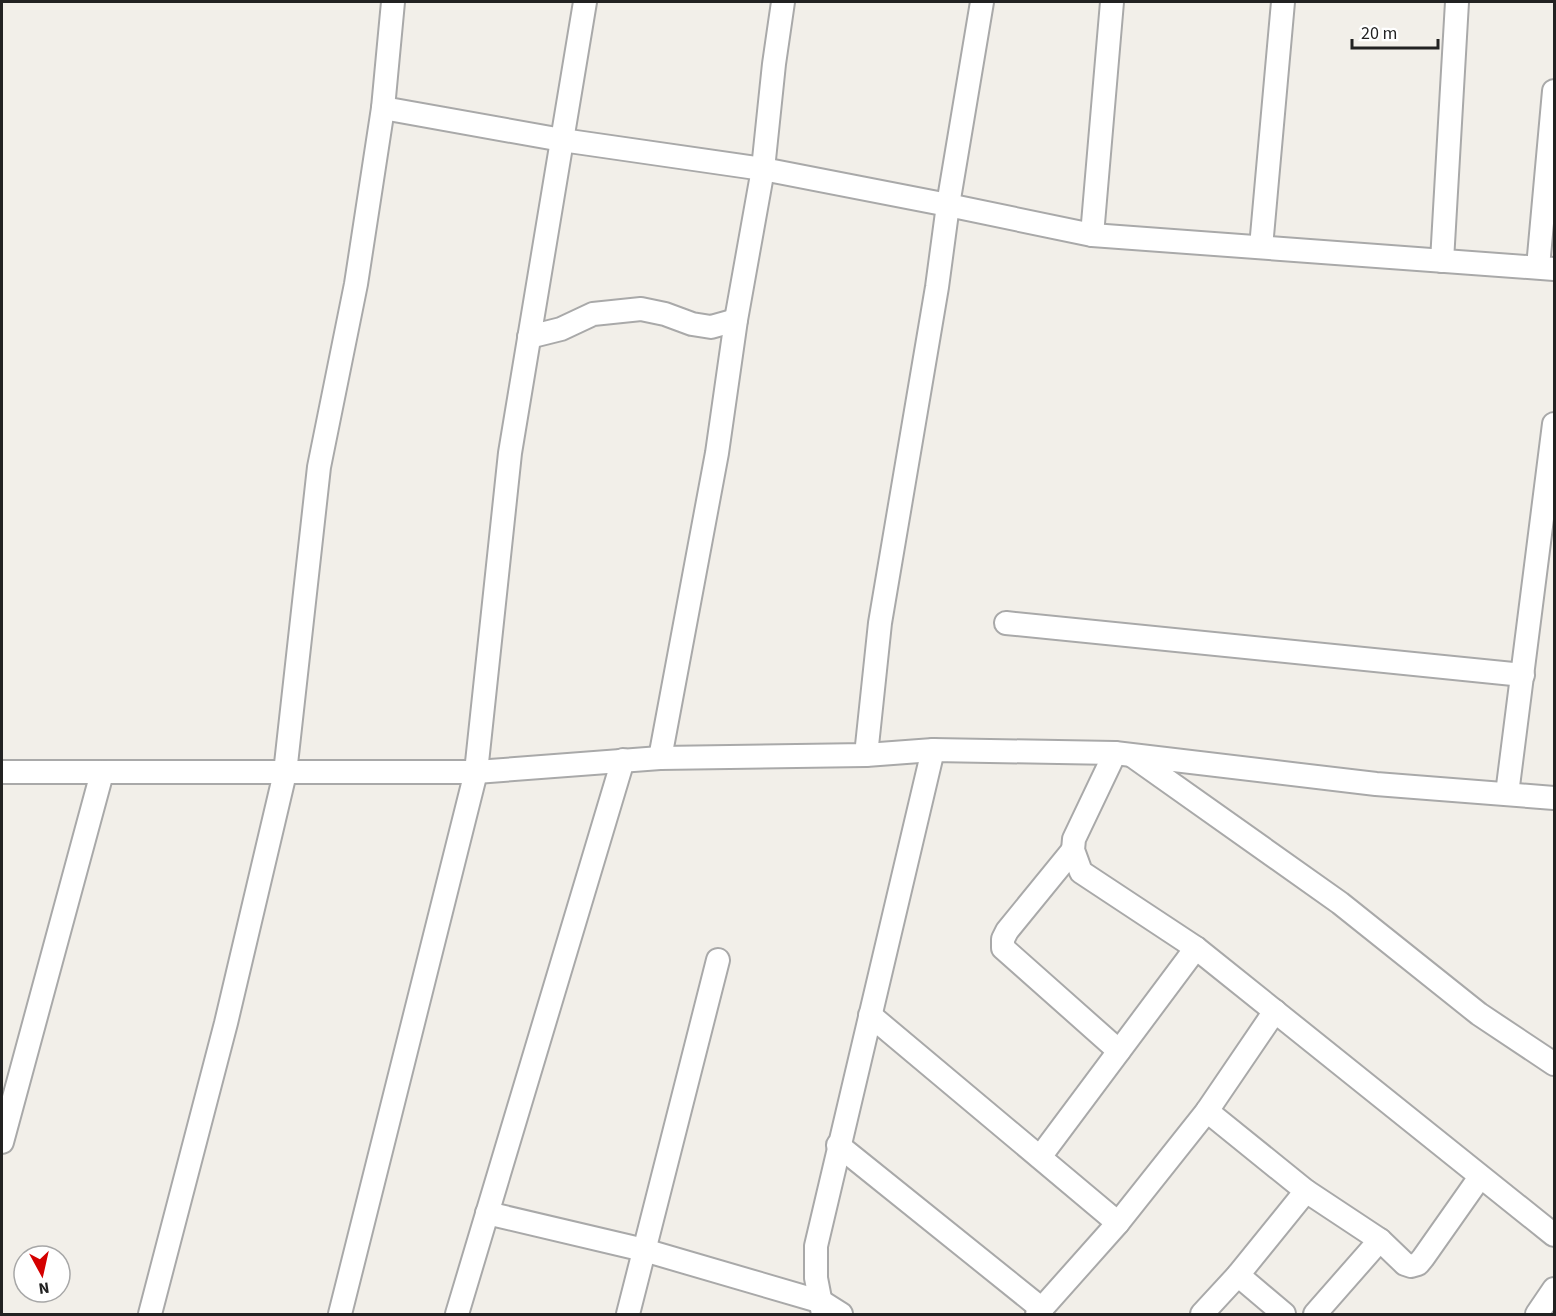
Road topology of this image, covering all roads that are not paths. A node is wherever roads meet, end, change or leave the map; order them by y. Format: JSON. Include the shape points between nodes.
{"nodes":[{"id":1,"x":393,"y":2,"type":"edge"},
{"id":2,"x":585,"y":2,"type":"edge"},
{"id":3,"x":783,"y":2,"type":"edge"},
{"id":4,"x":982,"y":2,"type":"edge"},
{"id":5,"x":1112,"y":2,"type":"edge"},
{"id":6,"x":1283,"y":2,"type":"edge"},
{"id":7,"x":1457,"y":2,"type":"edge"},
{"id":8,"x":1554,"y":91,"type":"edge"},
{"id":9,"x":383,"y":108,"type":"junction"},
{"id":10,"x":562,"y":140,"type":"junction"},
{"id":11,"x":763,"y":169,"type":"junction"},
{"id":12,"x":948,"y":205,"type":"junction"},
{"id":13,"x":1092,"y":235,"type":"junction"},
{"id":14,"x":1261,"y":247,"type":"junction"},
{"id":15,"x":1442,"y":261,"type":"junction"},
{"id":16,"x":1546,"y":268,"type":"edge"},
{"id":17,"x":736,"y":320,"type":"junction"},
{"id":18,"x":529,"y":337,"type":"junction"},
{"id":19,"x":1554,"y":424,"type":"edge"},
{"id":20,"x":1545,"y":582,"type":"edge"},
{"id":21,"x":1006,"y":623,"type":"dead end"},
{"id":22,"x":1523,"y":675,"type":"junction"},
{"id":23,"x":933,"y":750,"type":"junction"},
{"id":24,"x":866,"y":755,"type":"junction"},
{"id":25,"x":1124,"y":755,"type":"junction"},
{"id":26,"x":660,"y":758,"type":"junction"},
{"id":27,"x":623,"y":760,"type":"junction"},
{"id":28,"x":2,"y":772,"type":"edge"},
{"id":29,"x":102,"y":772,"type":"junction"},
{"id":30,"x":476,"y":772,"type":"junction"},
{"id":31,"x":285,"y":773,"type":"junction"},
{"id":32,"x":1507,"y":794,"type":"junction"},
{"id":33,"x":1554,"y":798,"type":"edge"},
{"id":34,"x":1073,"y":850,"type":"junction"},
{"id":35,"x":1196,"y":948,"type":"junction"},
{"id":36,"x":718,"y":960,"type":"dead end"},
{"id":37,"x":1275,"y":1011,"type":"junction"},
{"id":38,"x":870,"y":1015,"type":"junction"},
{"id":39,"x":1119,"y":1051,"type":"junction"},
{"id":40,"x":1554,"y":1064,"type":"edge"},
{"id":41,"x":1207,"y":1111,"type":"junction"},
{"id":42,"x":2,"y":1142,"type":"edge"},
{"id":43,"x":838,"y":1146,"type":"junction"},
{"id":44,"x":1040,"y":1157,"type":"junction"},
{"id":45,"x":1480,"y":1177,"type":"junction"},
{"id":46,"x":1306,"y":1191,"type":"junction"},
{"id":47,"x":487,"y":1213,"type":"junction"},
{"id":48,"x":1118,"y":1223,"type":"junction"},
{"id":49,"x":1554,"y":1236,"type":"edge"},
{"id":50,"x":1380,"y":1240,"type":"junction"},
{"id":51,"x":644,"y":1250,"type":"junction"},
{"id":52,"x":1238,"y":1275,"type":"junction"},
{"id":53,"x":1554,"y":1289,"type":"edge"},
{"id":54,"x":822,"y":1308,"type":"edge"},
{"id":55,"x":1039,"y":1312,"type":"edge"},
{"id":56,"x":150,"y":1314,"type":"edge"},
{"id":57,"x":340,"y":1314,"type":"edge"},
{"id":58,"x":457,"y":1314,"type":"edge"},
{"id":59,"x":628,"y":1314,"type":"edge"},
{"id":60,"x":841,"y":1314,"type":"edge"},
{"id":61,"x":1202,"y":1314,"type":"edge"},
{"id":62,"x":1284,"y":1314,"type":"edge"},
{"id":63,"x":1315,"y":1314,"type":"edge"},
{"id":64,"x":1537,"y":1314,"type":"edge"}],
"edges":[{"from":1,"to":9,"type":"street"},
{"from":2,"to":10,"type":"street"},
{"from":3,"to":11,"type":"street"},
{"from":4,"to":12,"type":"street"},
{"from":5,"to":13,"type":"street"},
{"from":6,"to":14,"type":"street"},
{"from":7,"to":15,"type":"street"},
{"from":8,"to":16,"type":"street"},
{"from":9,"to":10,"type":"street"},
{"from":9,"to":31,"type":"street","via":[[356,284],[319,467]]},
{"from":10,"to":11,"type":"street"},
{"from":10,"to":18,"type":"street"},
{"from":11,"to":12,"type":"street"},
{"from":11,"to":17,"type":"street"},
{"from":12,"to":13,"type":"street"},
{"from":12,"to":24,"type":"street","via":[[880,623]]},
{"from":13,"to":14,"type":"street"},
{"from":14,"to":15,"type":"street"},
{"from":15,"to":16,"type":"street"},
{"from":17,"to":18,"type":"street","via":[[711,327],[641,309],[594,314],[561,329]]},
{"from":17,"to":26,"type":"street","via":[[717,453]]},
{"from":18,"to":30,"type":"street","via":[[510,453]]},
{"from":19,"to":20,"type":"street"},
{"from":20,"to":22,"type":"street"},
{"from":21,"to":22,"type":"street"},
{"from":22,"to":32,"type":"street"},
{"from":23,"to":24,"type":"street"},
{"from":23,"to":25,"type":"street"},
{"from":23,"to":38,"type":"street"},
{"from":24,"to":26,"type":"street"},
{"from":25,"to":32,"type":"street","via":[[1376,784]]},
{"from":25,"to":34,"type":"street","via":[[1074,839]]},
{"from":25,"to":40,"type":"street","via":[[1340,903],[1479,1014]]},
{"from":26,"to":27,"type":"street"},
{"from":27,"to":30,"type":"street"},
{"from":27,"to":47,"type":"street"},
{"from":28,"to":29,"type":"street"},
{"from":29,"to":31,"type":"street"},
{"from":29,"to":42,"type":"street"},
{"from":30,"to":31,"type":"street"},
{"from":30,"to":57,"type":"street"},
{"from":31,"to":56,"type":"street","via":[[226,1023]]},
{"from":32,"to":33,"type":"street"},
{"from":34,"to":35,"type":"street","via":[[1081,872]]},
{"from":34,"to":39,"type":"street","via":[[1006,931],[1003,948]]},
{"from":35,"to":37,"type":"street"},
{"from":35,"to":39,"type":"street"},
{"from":36,"to":51,"type":"street"},
{"from":37,"to":41,"type":"street"},
{"from":37,"to":45,"type":"street"},
{"from":38,"to":43,"type":"street"},
{"from":38,"to":44,"type":"street"},
{"from":39,"to":44,"type":"street"},
{"from":41,"to":46,"type":"street"},
{"from":41,"to":48,"type":"street"},
{"from":43,"to":54,"type":"street","via":[[816,1246],[816,1278]]},
{"from":43,"to":55,"type":"street"},
{"from":44,"to":48,"type":"street"},
{"from":45,"to":49,"type":"street"},
{"from":45,"to":50,"type":"street","via":[[1418,1264],[1405,1264]]},
{"from":46,"to":50,"type":"street"},
{"from":46,"to":52,"type":"street"},
{"from":47,"to":51,"type":"street"},
{"from":47,"to":58,"type":"street"},
{"from":48,"to":55,"type":"street"},
{"from":50,"to":63,"type":"street"},
{"from":51,"to":54,"type":"street"},
{"from":51,"to":59,"type":"street"},
{"from":52,"to":61,"type":"street"},
{"from":52,"to":62,"type":"street"},
{"from":53,"to":64,"type":"street"},
{"from":54,"to":60,"type":"street"}]}
